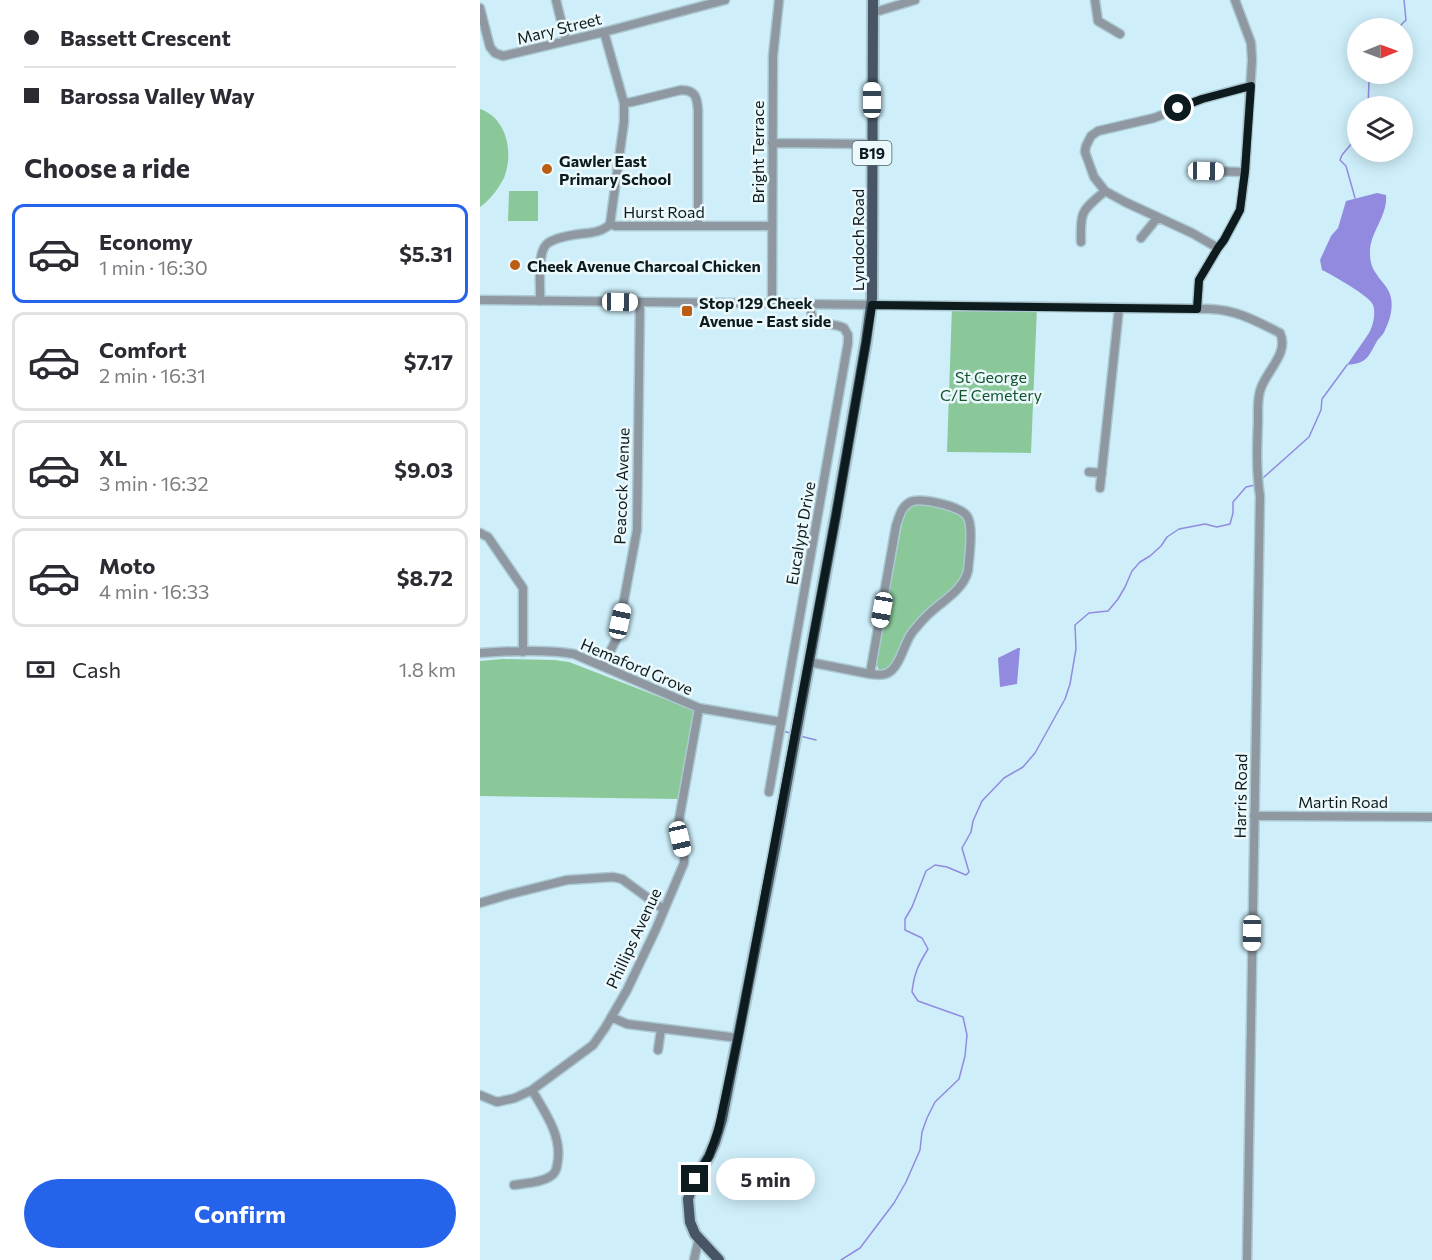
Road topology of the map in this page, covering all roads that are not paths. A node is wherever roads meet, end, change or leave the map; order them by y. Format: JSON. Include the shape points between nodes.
{"nodes":[{"id":1,"x":556,"y":0,"type":"edge"},
{"id":2,"x":726,"y":0,"type":"edge"},
{"id":3,"x":779,"y":0,"type":"edge"},
{"id":4,"x":873,"y":0,"type":"edge"},
{"id":5,"x":915,"y":0,"type":"edge"},
{"id":6,"x":1095,"y":0,"type":"edge"},
{"id":7,"x":1235,"y":0,"type":"edge"},
{"id":8,"x":693,"y":4,"type":"edge"},
{"id":9,"x":480,"y":8,"type":"edge"},
{"id":10,"x":872,"y":13,"type":"junction"},
{"id":11,"x":604,"y":32,"type":"junction"},
{"id":12,"x":1120,"y":34,"type":"dead end"},
{"id":13,"x":566,"y":41,"type":"junction"},
{"id":14,"x":1251,"y":86,"type":"junction"},
{"id":15,"x":624,"y":103,"type":"junction"},
{"id":16,"x":772,"y":143,"type":"junction"},
{"id":17,"x":872,"y":144,"type":"junction"},
{"id":18,"x":1206,"y":171,"type":"dead end"},
{"id":19,"x":1245,"y":171,"type":"junction"},
{"id":20,"x":1105,"y":191,"type":"junction"},
{"id":21,"x":1158,"y":217,"type":"junction"},
{"id":22,"x":610,"y":224,"type":"junction"},
{"id":23,"x":698,"y":226,"type":"junction"},
{"id":24,"x":772,"y":226,"type":"junction"},
{"id":25,"x":1141,"y":238,"type":"dead end"},
{"id":26,"x":1080,"y":242,"type":"dead end"},
{"id":27,"x":1218,"y":248,"type":"junction"},
{"id":28,"x":480,"y":300,"type":"edge"},
{"id":29,"x":540,"y":301,"type":"junction"},
{"id":30,"x":640,"y":303,"type":"junction"},
{"id":31,"x":772,"y":304,"type":"junction"},
{"id":32,"x":811,"y":304,"type":"junction"},
{"id":33,"x":872,"y":305,"type":"junction"},
{"id":34,"x":1119,"y":308,"type":"junction"},
{"id":35,"x":1197,"y":309,"type":"junction"},
{"id":36,"x":1089,"y":472,"type":"dead end"},
{"id":37,"x":1102,"y":473,"type":"junction"},
{"id":38,"x":1100,"y":488,"type":"dead end"},
{"id":39,"x":480,"y":533,"type":"edge"},
{"id":40,"x":523,"y":652,"type":"junction"},
{"id":41,"x":480,"y":653,"type":"edge"},
{"id":42,"x":809,"y":662,"type":"junction"},
{"id":43,"x":603,"y":665,"type":"junction"},
{"id":44,"x":870,"y":674,"type":"junction"},
{"id":45,"x":699,"y":708,"type":"junction"},
{"id":46,"x":781,"y":722,"type":"junction"},
{"id":47,"x":769,"y":792,"type":"dead end"},
{"id":48,"x":1254,"y":816,"type":"junction"},
{"id":49,"x":1432,"y":817,"type":"edge"},
{"id":50,"x":480,"y":903,"type":"edge"},
{"id":51,"x":663,"y":909,"type":"junction"},
{"id":52,"x":611,"y":1017,"type":"junction"},
{"id":53,"x":661,"y":1029,"type":"junction"},
{"id":54,"x":738,"y":1038,"type":"junction"},
{"id":55,"x":658,"y":1050,"type":"dead end"},
{"id":56,"x":532,"y":1090,"type":"junction"},
{"id":57,"x":480,"y":1095,"type":"edge"},
{"id":58,"x":514,"y":1185,"type":"dead end"},
{"id":59,"x":699,"y":1238,"type":"junction"},
{"id":60,"x":694,"y":1260,"type":"edge"},
{"id":61,"x":719,"y":1260,"type":"edge"},
{"id":62,"x":1247,"y":1260,"type":"edge"}],
"edges":[{"from":1,"to":13,"type":"street"},
{"from":2,"to":8,"type":"street","name":"Mary Street"},
{"from":3,"to":16,"type":"street","name":"Bright Terrace","via":[[773,57]]},
{"from":4,"to":10,"type":"main road","name":"Lyndoch Road","number":"B19"},
{"from":5,"to":10,"type":"street"},
{"from":6,"to":12,"type":"street","via":[[1098,21]]},
{"from":7,"to":14,"type":"street","via":[[1251,43]]},
{"from":8,"to":11,"type":"street","name":"Mary Street"},
{"from":9,"to":13,"type":"street","name":"Mary Street","via":[[495,53],[504,56]]},
{"from":10,"to":17,"type":"main road","name":"Lyndoch Road","number":"B19"},
{"from":11,"to":13,"type":"street","name":"Mary Street"},
{"from":11,"to":15,"type":"street"},
{"from":14,"to":19,"type":"street"},
{"from":14,"to":20,"type":"street","via":[[1202,99],[1154,118],[1095,132],[1085,152],[1094,177]]},
{"from":15,"to":22,"type":"street"},
{"from":15,"to":23,"type":"street","via":[[681,90],[695,95]]},
{"from":16,"to":17,"type":"street"},
{"from":16,"to":24,"type":"street","name":"Bright Terrace"},
{"from":17,"to":33,"type":"main road","name":"Lyndoch Road","number":"B19"},
{"from":18,"to":19,"type":"street"},
{"from":19,"to":27,"type":"street","via":[[1240,210]]},
{"from":20,"to":21,"type":"street"},
{"from":20,"to":26,"type":"street","via":[[1084,210]]},
{"from":21,"to":25,"type":"street"},
{"from":21,"to":27,"type":"street"},
{"from":22,"to":23,"type":"street","name":"Hurst Road"},
{"from":22,"to":29,"type":"street","name":"Hurst Road","via":[[546,244],[541,256]]},
{"from":23,"to":24,"type":"street","name":"Hurst Road"},
{"from":24,"to":31,"type":"street","name":"Bright Terrace"},
{"from":27,"to":35,"type":"street","via":[[1199,280]]},
{"from":28,"to":29,"type":"street"},
{"from":29,"to":30,"type":"street"},
{"from":30,"to":31,"type":"street"},
{"from":30,"to":43,"type":"street","name":"Peacock Avenue","via":[[637,530],[616,640]]},
{"from":31,"to":32,"type":"street"},
{"from":32,"to":33,"type":"street"},
{"from":32,"to":46,"type":"street","name":"Eucalypt Drive","via":[[814,320],[844,328],[848,343]]},
{"from":33,"to":34,"type":"street"},
{"from":33,"to":42,"type":"main road","name":"Lyndoch Road","number":"B19"},
{"from":34,"to":35,"type":"street"},
{"from":34,"to":37,"type":"street"},
{"from":35,"to":48,"type":"street","name":"Harris Road","via":[[1239,314],[1281,336],[1282,352],[1258,400],[1260,508]]},
{"from":36,"to":37,"type":"street"},
{"from":37,"to":38,"type":"street"},
{"from":39,"to":40,"type":"street","via":[[488,537],[523,588]]},
{"from":40,"to":41,"type":"street","name":"Hemaford Grove"},
{"from":40,"to":43,"type":"street","name":"Hemaford Grove","via":[[574,654]]},
{"from":42,"to":44,"type":"street"},
{"from":42,"to":54,"type":"main road","name":"Lyndoch Road","number":"B19"},
{"from":43,"to":45,"type":"street","name":"Hemaford Grove"},
{"from":44,"to":44,"type":"street","via":[[891,672],[911,633],[967,578],[970,526],[967,515],[958,508],[917,500],[901,512]]},
{"from":45,"to":46,"type":"street","name":"Hemaford Grove"},
{"from":45,"to":51,"type":"street","name":"Phillips Avenue","via":[[678,827],[684,863]]},
{"from":46,"to":47,"type":"street","name":"Eucalypt Drive"},
{"from":48,"to":49,"type":"street","name":"Martin Road"},
{"from":48,"to":62,"type":"street","name":"Harris Road"},
{"from":50,"to":51,"type":"street","via":[[567,880],[613,877],[622,879]]},
{"from":51,"to":52,"type":"street","name":"Phillips Avenue"},
{"from":52,"to":53,"type":"street","via":[[627,1024]]},
{"from":52,"to":56,"type":"street","name":"Phillips Avenue","via":[[592,1045]]},
{"from":53,"to":54,"type":"street"},
{"from":53,"to":55,"type":"street"},
{"from":54,"to":59,"type":"main road","number":"B19","via":[[718,1131],[688,1199],[690,1222]]},
{"from":56,"to":57,"type":"street","name":"Phillips Avenue","via":[[503,1102]]},
{"from":56,"to":58,"type":"street","via":[[558,1142],[559,1154],[554,1173],[546,1179]]},
{"from":59,"to":60,"type":"street"},
{"from":59,"to":61,"type":"main road","number":"B19"}]}
